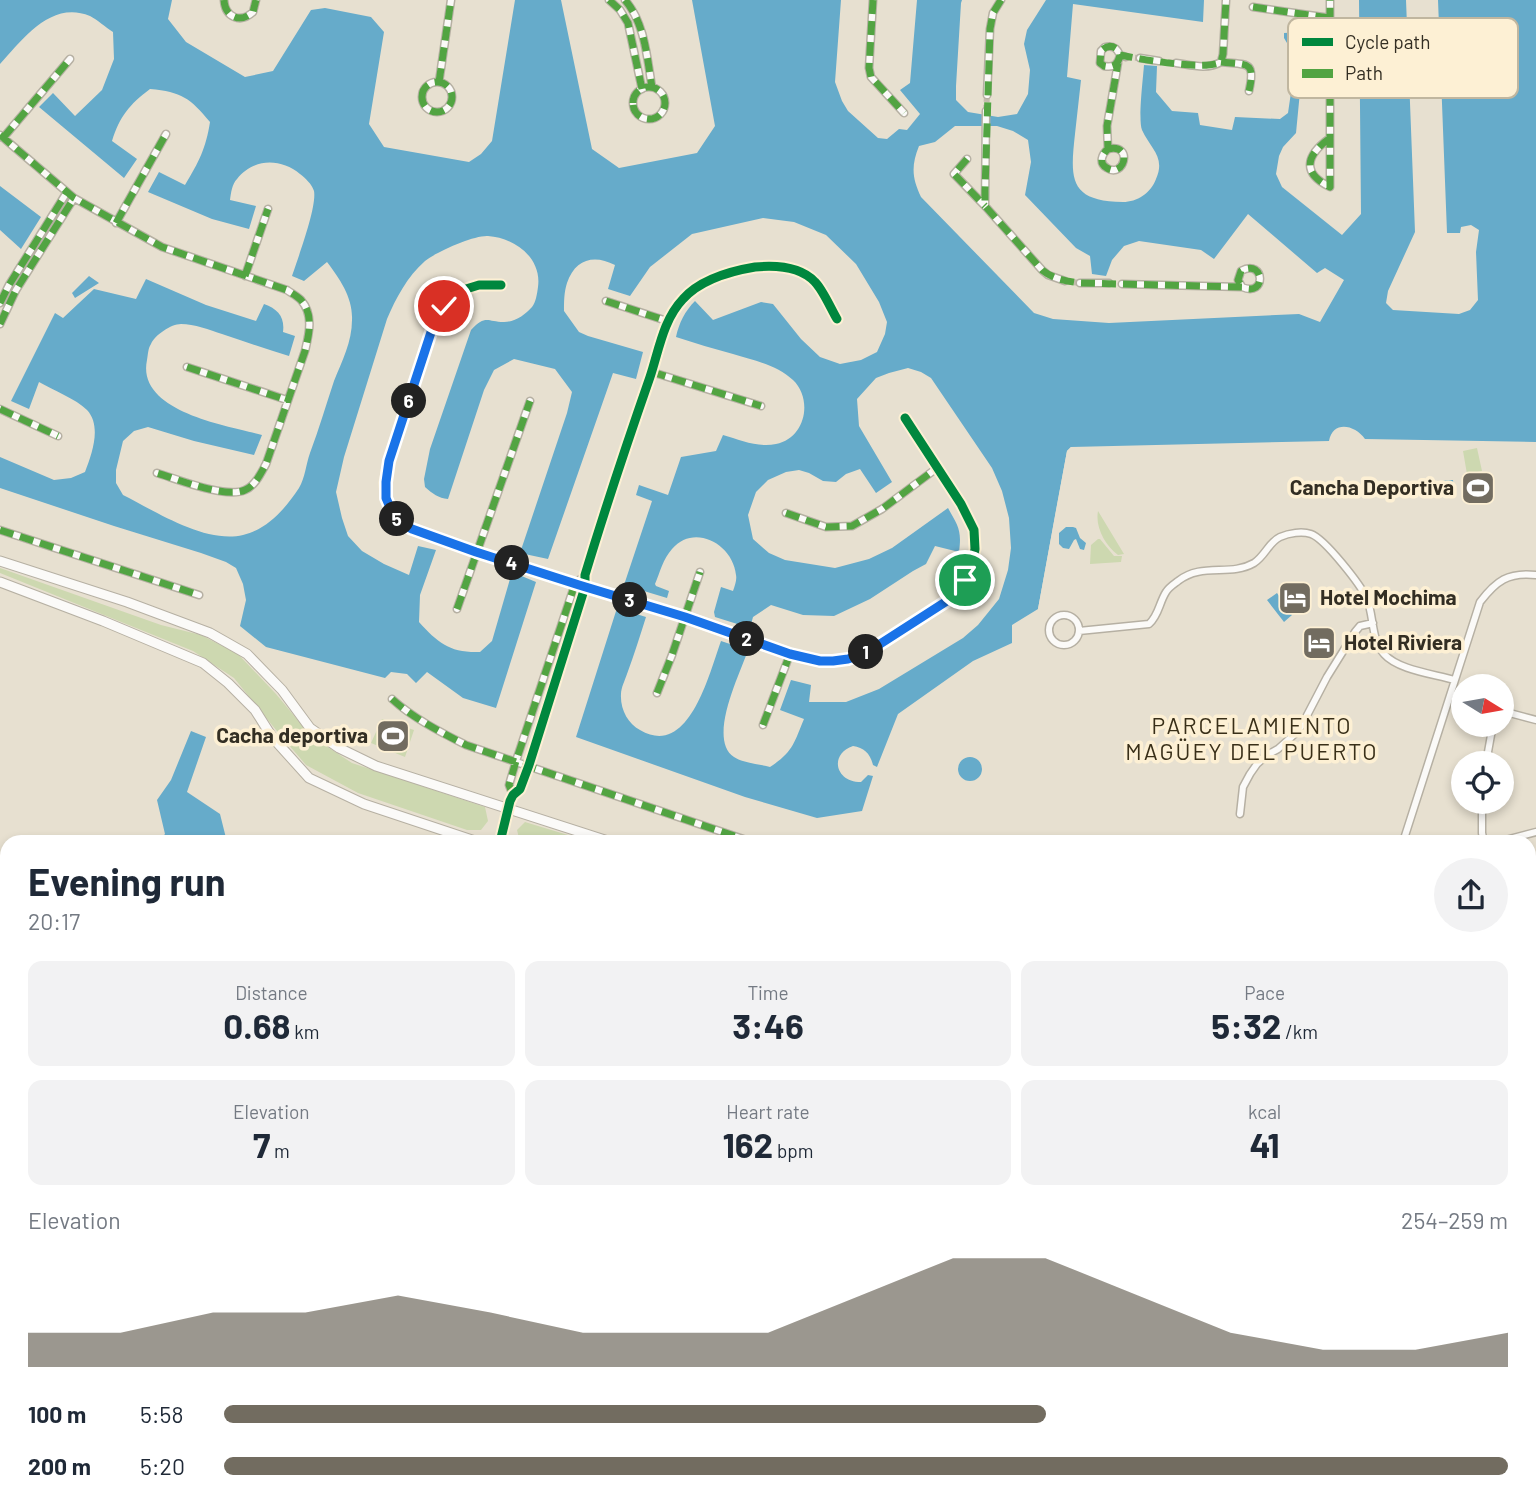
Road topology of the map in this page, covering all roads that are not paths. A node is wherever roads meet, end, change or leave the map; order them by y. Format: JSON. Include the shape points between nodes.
{"nodes":[{"id":1,"x":224,"y":0,"type":"edge"},
{"id":2,"x":256,"y":0,"type":"edge"},
{"id":3,"x":451,"y":0,"type":"edge"},
{"id":4,"x":609,"y":0,"type":"edge"},
{"id":5,"x":625,"y":0,"type":"edge"},
{"id":6,"x":873,"y":0,"type":"edge"},
{"id":7,"x":1001,"y":0,"type":"edge"},
{"id":8,"x":1226,"y":0,"type":"edge"},
{"id":9,"x":1330,"y":0,"type":"edge"},
{"id":10,"x":1253,"y":7,"type":"dead end"},
{"id":11,"x":1330,"y":18,"type":"joint"},
{"id":12,"x":1121,"y":58,"type":"dead end"},
{"id":13,"x":1140,"y":58,"type":"tunnel mouth"},
{"id":14,"x":70,"y":59,"type":"dead end"},
{"id":15,"x":1159,"y":61,"type":"tunnel mouth"},
{"id":16,"x":1221,"y":62,"type":"junction"},
{"id":17,"x":1176,"y":63,"type":"tunnel mouth"},
{"id":18,"x":439,"y":82,"type":"junction"},
{"id":19,"x":652,"y":87,"type":"junction"},
{"id":20,"x":642,"y":89,"type":"junction"},
{"id":21,"x":1250,"y":91,"type":"dead end"},
{"id":22,"x":987,"y":95,"type":"tunnel mouth"},
{"id":23,"x":1330,"y":98,"type":"edge"},
{"id":24,"x":986,"y":112,"type":"tunnel mouth"},
{"id":25,"x":904,"y":113,"type":"dead end"},
{"id":26,"x":166,"y":134,"type":"dead end"},
{"id":27,"x":2,"y":137,"type":"edge"},
{"id":28,"x":1330,"y":138,"type":"junction"},
{"id":29,"x":1108,"y":149,"type":"dead end"},
{"id":30,"x":967,"y":159,"type":"dead end"},
{"id":31,"x":67,"y":192,"type":"junction"},
{"id":32,"x":74,"y":198,"type":"junction"},
{"id":33,"x":985,"y":206,"type":"junction"},
{"id":34,"x":268,"y":209,"type":"dead end"},
{"id":35,"x":117,"y":223,"type":"junction"},
{"id":36,"x":245,"y":275,"type":"junction"},
{"id":37,"x":0,"y":278,"type":"edge"},
{"id":38,"x":1065,"y":281,"type":"tunnel mouth"},
{"id":39,"x":1080,"y":283,"type":"tunnel mouth"},
{"id":40,"x":1107,"y":284,"type":"dead end"},
{"id":41,"x":1122,"y":284,"type":"dead end"},
{"id":42,"x":9,"y":285,"type":"junction"},
{"id":43,"x":501,"y":285,"type":"dead end"},
{"id":44,"x":1242,"y":287,"type":"dead end"},
{"id":45,"x":16,"y":290,"type":"junction"},
{"id":46,"x":606,"y":301,"type":"dead end"},
{"id":47,"x":0,"y":303,"type":"edge"},
{"id":48,"x":837,"y":319,"type":"dead end"},
{"id":49,"x":667,"y":321,"type":"junction"},
{"id":50,"x":0,"y":324,"type":"edge"},
{"id":51,"x":187,"y":367,"type":"dead end"},
{"id":52,"x":652,"y":372,"type":"junction"},
{"id":53,"x":287,"y":401,"type":"junction"},
{"id":54,"x":530,"y":401,"type":"dead end"},
{"id":55,"x":761,"y":407,"type":"dead end"},
{"id":56,"x":0,"y":410,"type":"edge"},
{"id":57,"x":905,"y":418,"type":"dead end"},
{"id":58,"x":58,"y":436,"type":"dead end"},
{"id":59,"x":937,"y":468,"type":"junction"},
{"id":60,"x":157,"y":473,"type":"dead end"},
{"id":61,"x":786,"y":513,"type":"dead end"},
{"id":62,"x":0,"y":530,"type":"edge"},
{"id":63,"x":476,"y":552,"type":"junction"},
{"id":64,"x":0,"y":561,"type":"edge"},
{"id":65,"x":700,"y":572,"type":"dead end"},
{"id":66,"x":584,"y":575,"type":"junction"},
{"id":67,"x":1536,"y":575,"type":"edge"},
{"id":68,"x":0,"y":582,"type":"edge"},
{"id":69,"x":575,"y":584,"type":"junction"},
{"id":70,"x":585,"y":587,"type":"junction"},
{"id":71,"x":199,"y":595,"type":"dead end"},
{"id":72,"x":457,"y":609,"type":"dead end"},
{"id":73,"x":685,"y":617,"type":"junction"},
{"id":74,"x":1373,"y":623,"type":"junction"},
{"id":75,"x":1079,"y":631,"type":"junction"},
{"id":76,"x":790,"y":654,"type":"junction"},
{"id":77,"x":1456,"y":674,"type":"edge"},
{"id":78,"x":1451,"y":679,"type":"edge"},
{"id":79,"x":1451,"y":689,"type":"edge"},
{"id":80,"x":657,"y":693,"type":"dead end"},
{"id":81,"x":392,"y":699,"type":"dead end"},
{"id":82,"x":1514,"y":714,"type":"edge"},
{"id":83,"x":1536,"y":720,"type":"edge"},
{"id":84,"x":763,"y":725,"type":"dead end"},
{"id":85,"x":516,"y":761,"type":"junction"},
{"id":86,"x":529,"y":765,"type":"junction"},
{"id":87,"x":513,"y":795,"type":"junction"},
{"id":88,"x":507,"y":808,"type":"junction"},
{"id":89,"x":1240,"y":814,"type":"dead end"},
{"id":90,"x":1482,"y":814,"type":"edge"},
{"id":91,"x":457,"y":835,"type":"edge"},
{"id":92,"x":501,"y":835,"type":"edge"},
{"id":93,"x":590,"y":835,"type":"edge"},
{"id":94,"x":732,"y":835,"type":"edge"},
{"id":95,"x":1404,"y":835,"type":"edge"},
{"id":96,"x":1483,"y":835,"type":"edge"}],
"edges":[{"from":1,"to":2,"type":"street","via":[[226,11],[236,18],[253,12]]},
{"from":3,"to":18,"type":"street"},
{"from":4,"to":20,"type":"street","via":[[628,23]]},
{"from":5,"to":19,"type":"street","via":[[638,19]]},
{"from":6,"to":25,"type":"street","via":[[871,78]]},
{"from":7,"to":22,"type":"street","via":[[990,29]]},
{"from":8,"to":16,"type":"street"},
{"from":9,"to":11,"type":"street"},
{"from":10,"to":11,"type":"street"},
{"from":12,"to":29,"type":"street","via":[[1107,126]]},
{"from":13,"to":15,"type":"street"},
{"from":14,"to":27,"type":"street"},
{"from":16,"to":17,"type":"street","via":[[1207,66]]},
{"from":16,"to":21,"type":"street","via":[[1250,67]]},
{"from":18,"to":18,"type":"street","via":[[428,84],[421,94],[424,106],[434,112],[445,110],[452,100],[449,88]]},
{"from":19,"to":20,"type":"street"},
{"from":19,"to":20,"type":"street","via":[[661,92],[665,102],[663,112],[654,118],[639,115],[634,106]]},
{"from":23,"to":28,"type":"street"},
{"from":24,"to":33,"type":"street"},
{"from":26,"to":35,"type":"street"},
{"from":27,"to":31,"type":"street"},
{"from":28,"to":28,"type":"street","via":[[1330,158],[1330,187],[1316,181],[1310,170],[1311,158]]},
{"from":30,"to":33,"type":"street","via":[[954,174]]},
{"from":31,"to":32,"type":"street"},
{"from":31,"to":42,"type":"street"},
{"from":32,"to":35,"type":"street"},
{"from":32,"to":45,"type":"street"},
{"from":33,"to":38,"type":"street","via":[[1042,270]]},
{"from":34,"to":36,"type":"street"},
{"from":35,"to":36,"type":"street","via":[[162,247]]},
{"from":36,"to":53,"type":"street","via":[[287,290],[302,301],[310,318],[310,333]]},
{"from":37,"to":42,"type":"street"},
{"from":39,"to":40,"type":"street"},
{"from":41,"to":44,"type":"street"},
{"from":42,"to":45,"type":"street"},
{"from":42,"to":47,"type":"street"},
{"from":43,"to":63,"type":"street","via":[[466,289],[453,296],[436,317],[386,482],[386,498],[401,523]]},
{"from":45,"to":50,"type":"street"},
{"from":46,"to":49,"type":"street"},
{"from":48,"to":49,"type":"street","via":[[816,282],[798,271],[776,266],[700,284]]},
{"from":49,"to":52,"type":"street"},
{"from":51,"to":53,"type":"street"},
{"from":52,"to":55,"type":"street"},
{"from":52,"to":66,"type":"street"},
{"from":53,"to":60,"type":"street","via":[[266,464],[245,491],[226,493]]},
{"from":54,"to":63,"type":"street"},
{"from":56,"to":58,"type":"street"},
{"from":57,"to":59,"type":"street"},
{"from":59,"to":61,"type":"street","via":[[852,526],[826,527]]},
{"from":59,"to":76,"type":"street","via":[[974,530],[972,564],[956,592],[866,653],[833,661]]},
{"from":62,"to":71,"type":"street"},
{"from":63,"to":69,"type":"street"},
{"from":63,"to":72,"type":"street"},
{"from":64,"to":88,"type":"main road","via":[[210,633],[247,654],[310,728],[339,748],[376,766]]},
{"from":65,"to":73,"type":"street"},
{"from":66,"to":69,"type":"street"},
{"from":66,"to":70,"type":"street"},
{"from":67,"to":77,"type":"street","via":[[1506,577],[1490,588],[1480,603]]},
{"from":68,"to":91,"type":"main road","via":[[203,663],[255,710],[309,778],[364,804]]},
{"from":69,"to":70,"type":"street"},
{"from":69,"to":85,"type":"street"},
{"from":70,"to":73,"type":"street"},
{"from":70,"to":86,"type":"street"},
{"from":73,"to":76,"type":"street"},
{"from":73,"to":80,"type":"street"},
{"from":74,"to":75,"type":"street","via":[[1366,597],[1325,544],[1311,534],[1297,533],[1276,538],[1265,554],[1248,566],[1189,573],[1166,592],[1149,624]]},
{"from":74,"to":78,"type":"street","via":[[1377,641],[1392,661]]},
{"from":74,"to":89,"type":"street","via":[[1355,632],[1297,732],[1257,764],[1243,787]]},
{"from":75,"to":75,"type":"street","via":[[1072,618],[1063,615],[1051,624],[1049,633],[1058,644],[1068,645]]},
{"from":76,"to":84,"type":"street"},
{"from":79,"to":95,"type":"street"},
{"from":81,"to":85,"type":"street","via":[[449,736]]},
{"from":82,"to":83,"type":"street"},
{"from":85,"to":86,"type":"street"},
{"from":85,"to":87,"type":"street","via":[[509,785]]},
{"from":86,"to":87,"type":"street"},
{"from":86,"to":94,"type":"street"},
{"from":87,"to":88,"type":"street"},
{"from":88,"to":92,"type":"street"},
{"from":88,"to":93,"type":"main road"},
{"from":90,"to":96,"type":"street"}]}
